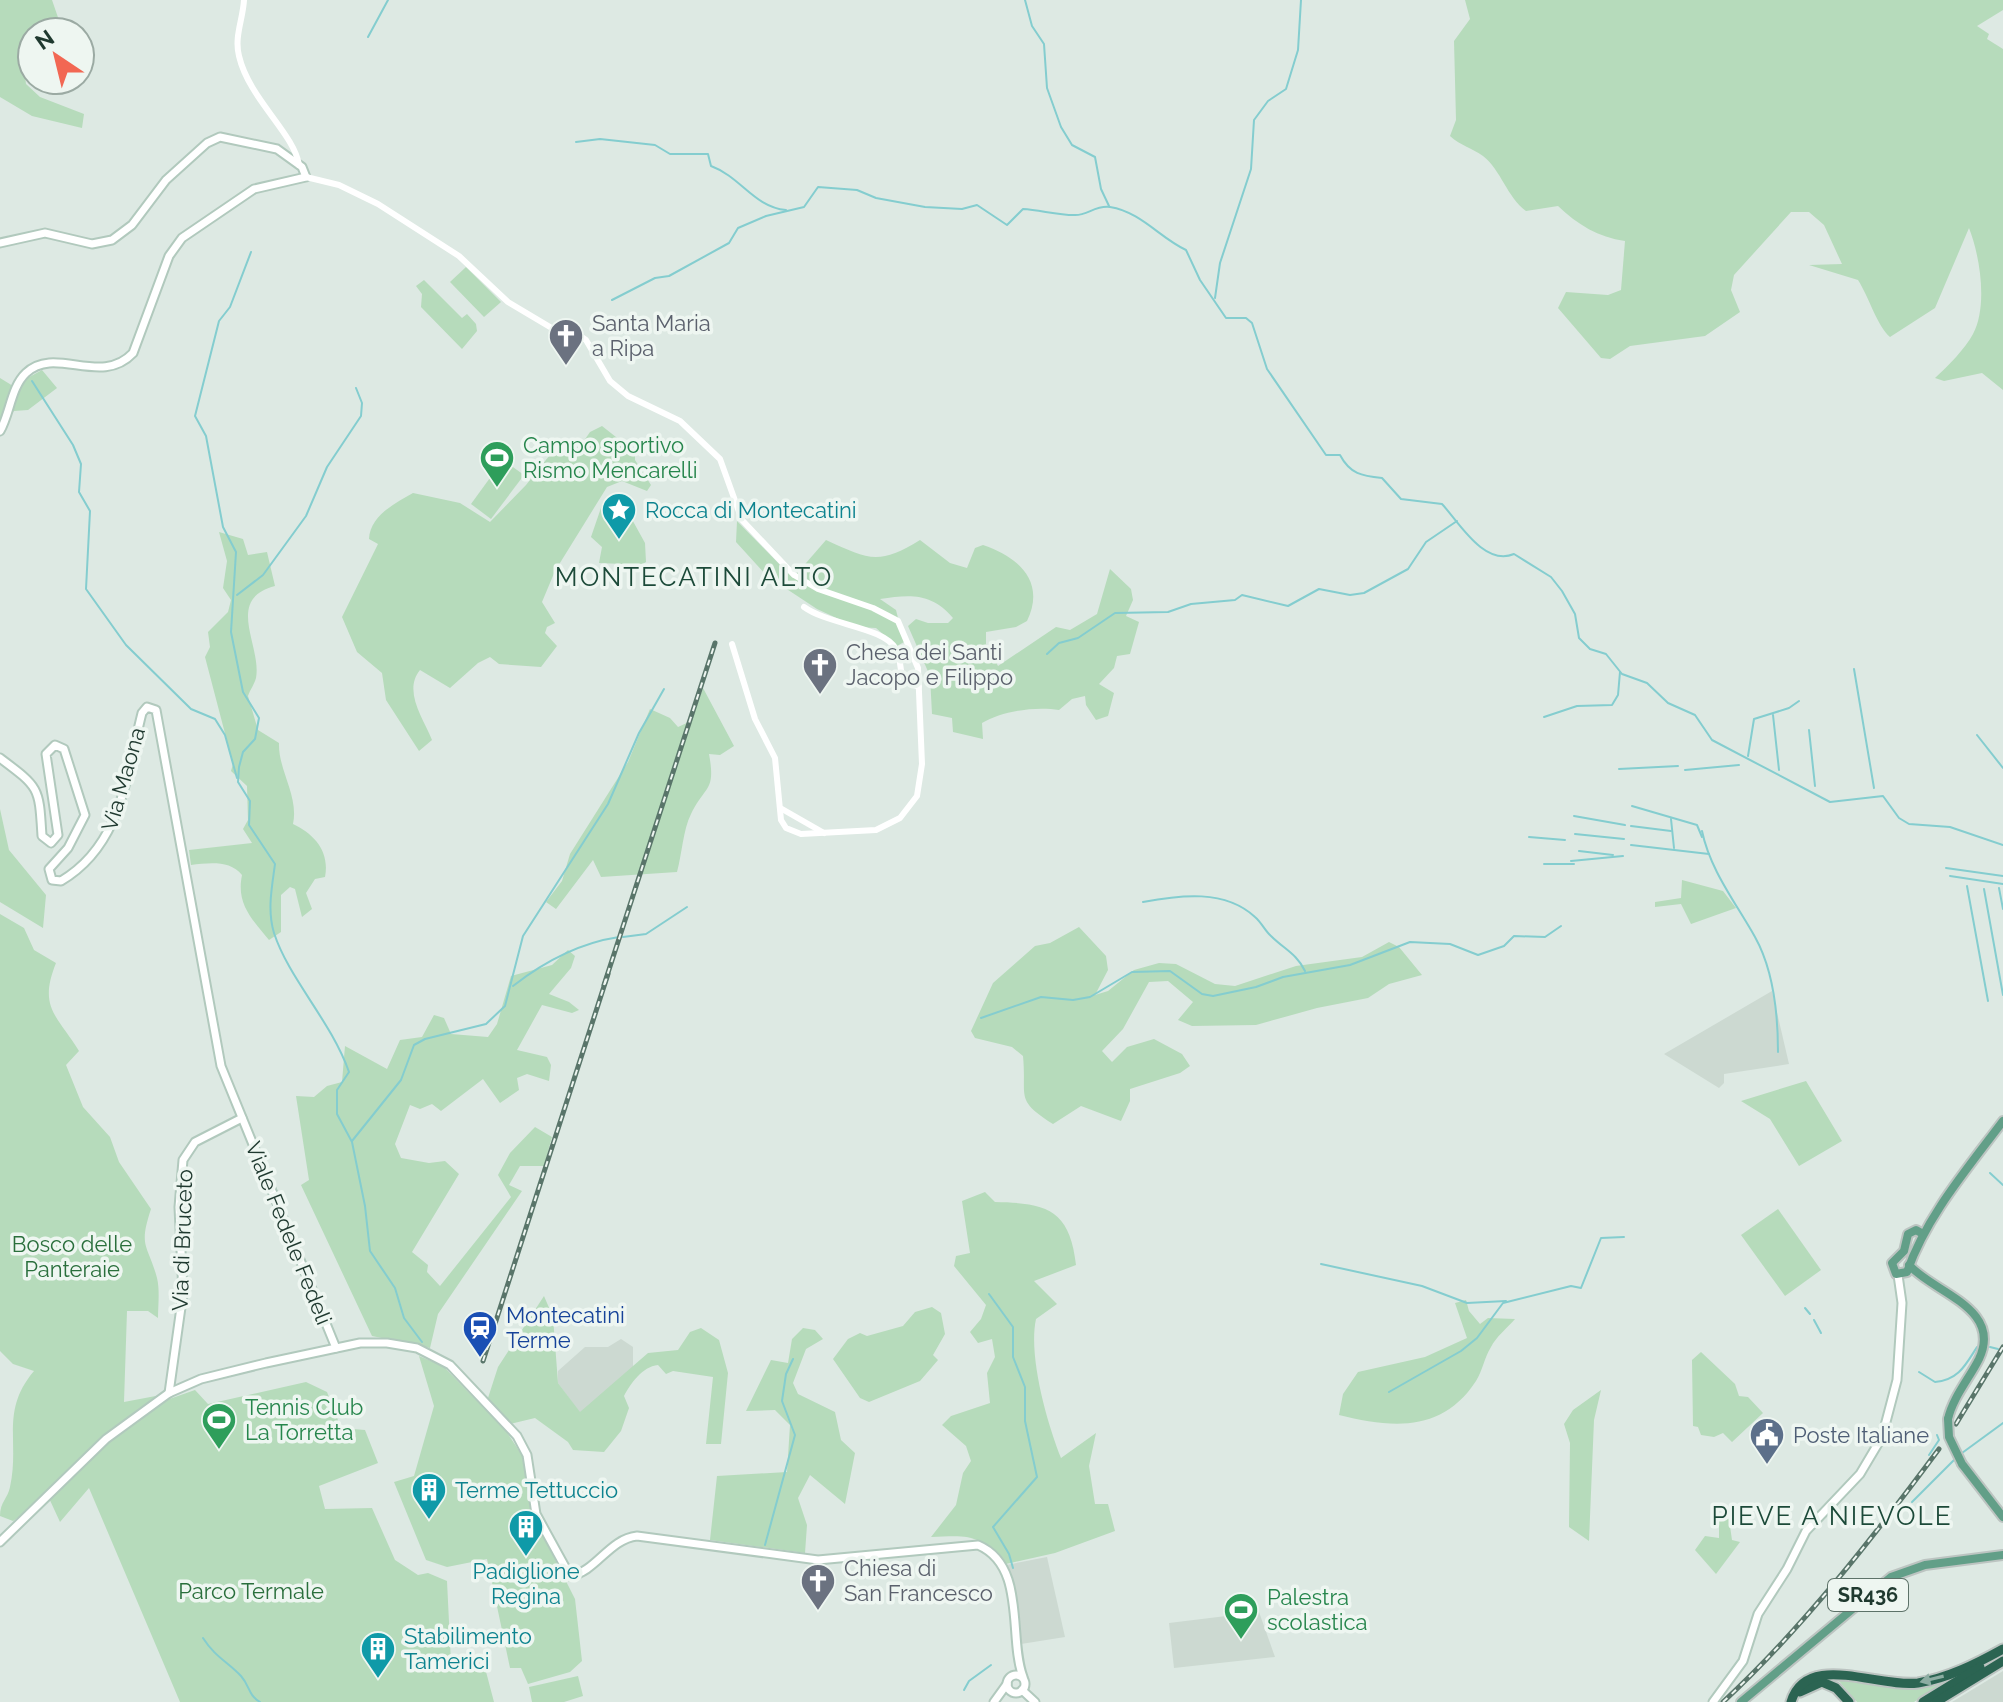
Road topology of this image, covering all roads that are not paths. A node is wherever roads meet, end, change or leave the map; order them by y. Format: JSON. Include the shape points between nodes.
{"nodes":[{"id":1,"x":244,"y":0,"type":"edge"},
{"id":2,"x":299,"y":165,"type":"junction"},
{"id":3,"x":306,"y":177,"type":"junction"},
{"id":4,"x":0,"y":243,"type":"edge"},
{"id":5,"x":0,"y":431,"type":"edge"},
{"id":6,"x":804,"y":607,"type":"dead end"},
{"id":7,"x":732,"y":644,"type":"dead end"},
{"id":8,"x":919,"y":687,"type":"junction"},
{"id":9,"x":0,"y":758,"type":"edge"},
{"id":10,"x":782,"y":809,"type":"junction"},
{"id":11,"x":827,"y":834,"type":"junction"},
{"id":12,"x":242,"y":1118,"type":"junction"},
{"id":13,"x":2003,"y":1121,"type":"edge"},
{"id":14,"x":1920,"y":1232,"type":"junction"},
{"id":15,"x":1904,"y":1272,"type":"junction"},
{"id":16,"x":336,"y":1348,"type":"junction"},
{"id":17,"x":175,"y":1363,"type":"junction"},
{"id":18,"x":178,"y":1388,"type":"junction"},
{"id":19,"x":169,"y":1393,"type":"junction"},
{"id":20,"x":2003,"y":1517,"type":"edge"},
{"id":21,"x":0,"y":1542,"type":"edge"},
{"id":22,"x":2003,"y":1555,"type":"edge"},
{"id":23,"x":2003,"y":1651,"type":"edge"},
{"id":24,"x":1020,"y":1661,"type":"junction"},
{"id":25,"x":2003,"y":1661,"type":"edge"},
{"id":26,"x":1011,"y":1676,"type":"junction"},
{"id":27,"x":1023,"y":1677,"type":"junction"},
{"id":28,"x":1812,"y":1681,"type":"junction"},
{"id":29,"x":1007,"y":1684,"type":"junction"},
{"id":30,"x":1022,"y":1690,"type":"junction"},
{"id":31,"x":1013,"y":1692,"type":"junction"},
{"id":32,"x":995,"y":1702,"type":"edge"},
{"id":33,"x":1035,"y":1702,"type":"edge"},
{"id":34,"x":1713,"y":1702,"type":"edge"},
{"id":35,"x":1741,"y":1702,"type":"edge"},
{"id":36,"x":1792,"y":1702,"type":"edge"},
{"id":37,"x":1841,"y":1702,"type":"edge"},
{"id":38,"x":1851,"y":1702,"type":"edge"},
{"id":39,"x":1923,"y":1702,"type":"edge"},
{"id":40,"x":1938,"y":1702,"type":"edge"}],
"edges":[{"from":1,"to":2,"type":"street","via":[[239,56],[253,93],[294,148]]},
{"from":2,"to":3,"type":"main road"},
{"from":2,"to":4,"type":"main road","via":[[277,149],[220,137],[166,180],[132,225],[112,240],[92,244],[45,233]]},
{"from":3,"to":5,"type":"main road","via":[[254,189],[187,234],[169,256],[133,353],[122,365],[111,369],[45,364],[28,371]]},
{"from":3,"to":8,"type":"street","via":[[357,192],[459,256],[508,302],[555,330],[573,331],[586,340],[610,381],[628,396],[680,421],[720,459],[742,520],[794,575],[898,621],[918,668]]},
{"from":6,"to":8,"type":"street","via":[[889,639],[898,651],[903,681]]},
{"from":7,"to":10,"type":"street","via":[[755,719],[775,758]]},
{"from":8,"to":11,"type":"street","via":[[922,773],[912,805],[881,829]]},
{"from":9,"to":12,"type":"main road","name":"Via Maona","via":[[39,794],[42,836],[51,843],[58,835],[46,754],[55,745],[66,754],[85,815],[68,848],[49,869],[52,880],[61,881],[101,846],[112,829],[142,713],[150,707],[156,710],[221,1066]]},
{"from":10,"to":11,"type":"street"},
{"from":10,"to":11,"type":"street","via":[[783,824],[792,833]]},
{"from":12,"to":16,"type":"main road","name":"Viale Fedele Fedeli"},
{"from":12,"to":17,"type":"main road","name":"Via di Bruceto","via":[[195,1142],[183,1160],[183,1293]]},
{"from":13,"to":14,"type":"main road"},
{"from":14,"to":15,"type":"main road"},
{"from":14,"to":15,"type":"main road","via":[[1908,1234],[1904,1251],[1892,1263],[1892,1269]]},
{"from":15,"to":20,"type":"main road","bridge":true,"via":[[1966,1305],[1984,1332],[1981,1355],[1948,1419],[1954,1451]]},
{"from":15,"to":34,"type":"main road","via":[[1897,1380],[1884,1431],[1865,1469],[1807,1529],[1758,1614],[1743,1661]]},
{"from":16,"to":18,"type":"main road"},
{"from":16,"to":24,"type":"main road","via":[[366,1343],[406,1346],[440,1358],[465,1379],[521,1442],[536,1514],[570,1576],[625,1538],[637,1536],[818,1560],[973,1544],[1003,1566]]},
{"from":17,"to":18,"type":"main road"},
{"from":17,"to":19,"type":"main road","name":"Via di Bruceto"},
{"from":18,"to":19,"type":"main road"},
{"from":19,"to":21,"type":"main road","via":[[106,1439]]},
{"from":22,"to":35,"type":"main road","number":"SR436","via":[[1925,1565],[1891,1577]]},
{"from":23,"to":28,"type":"highway","one_way":true,"via":[[1917,1683],[1828,1673]]},
{"from":23,"to":39,"type":"highway"},
{"from":24,"to":26,"type":"main road"},
{"from":24,"to":27,"type":"main road"},
{"from":25,"to":40,"type":"highway"},
{"from":26,"to":27,"type":"main road"},
{"from":26,"to":29,"type":"main road"},
{"from":27,"to":30,"type":"main road"},
{"from":28,"to":36,"type":"highway","via":[[1799,1685]]},
{"from":28,"to":37,"type":"highway"},
{"from":28,"to":38,"type":"highway","via":[[1837,1683]]},
{"from":29,"to":31,"type":"main road"},
{"from":29,"to":32,"type":"main road"},
{"from":30,"to":31,"type":"main road"},
{"from":30,"to":33,"type":"main road"},
{"from":31,"to":32,"type":"main road"}]}
